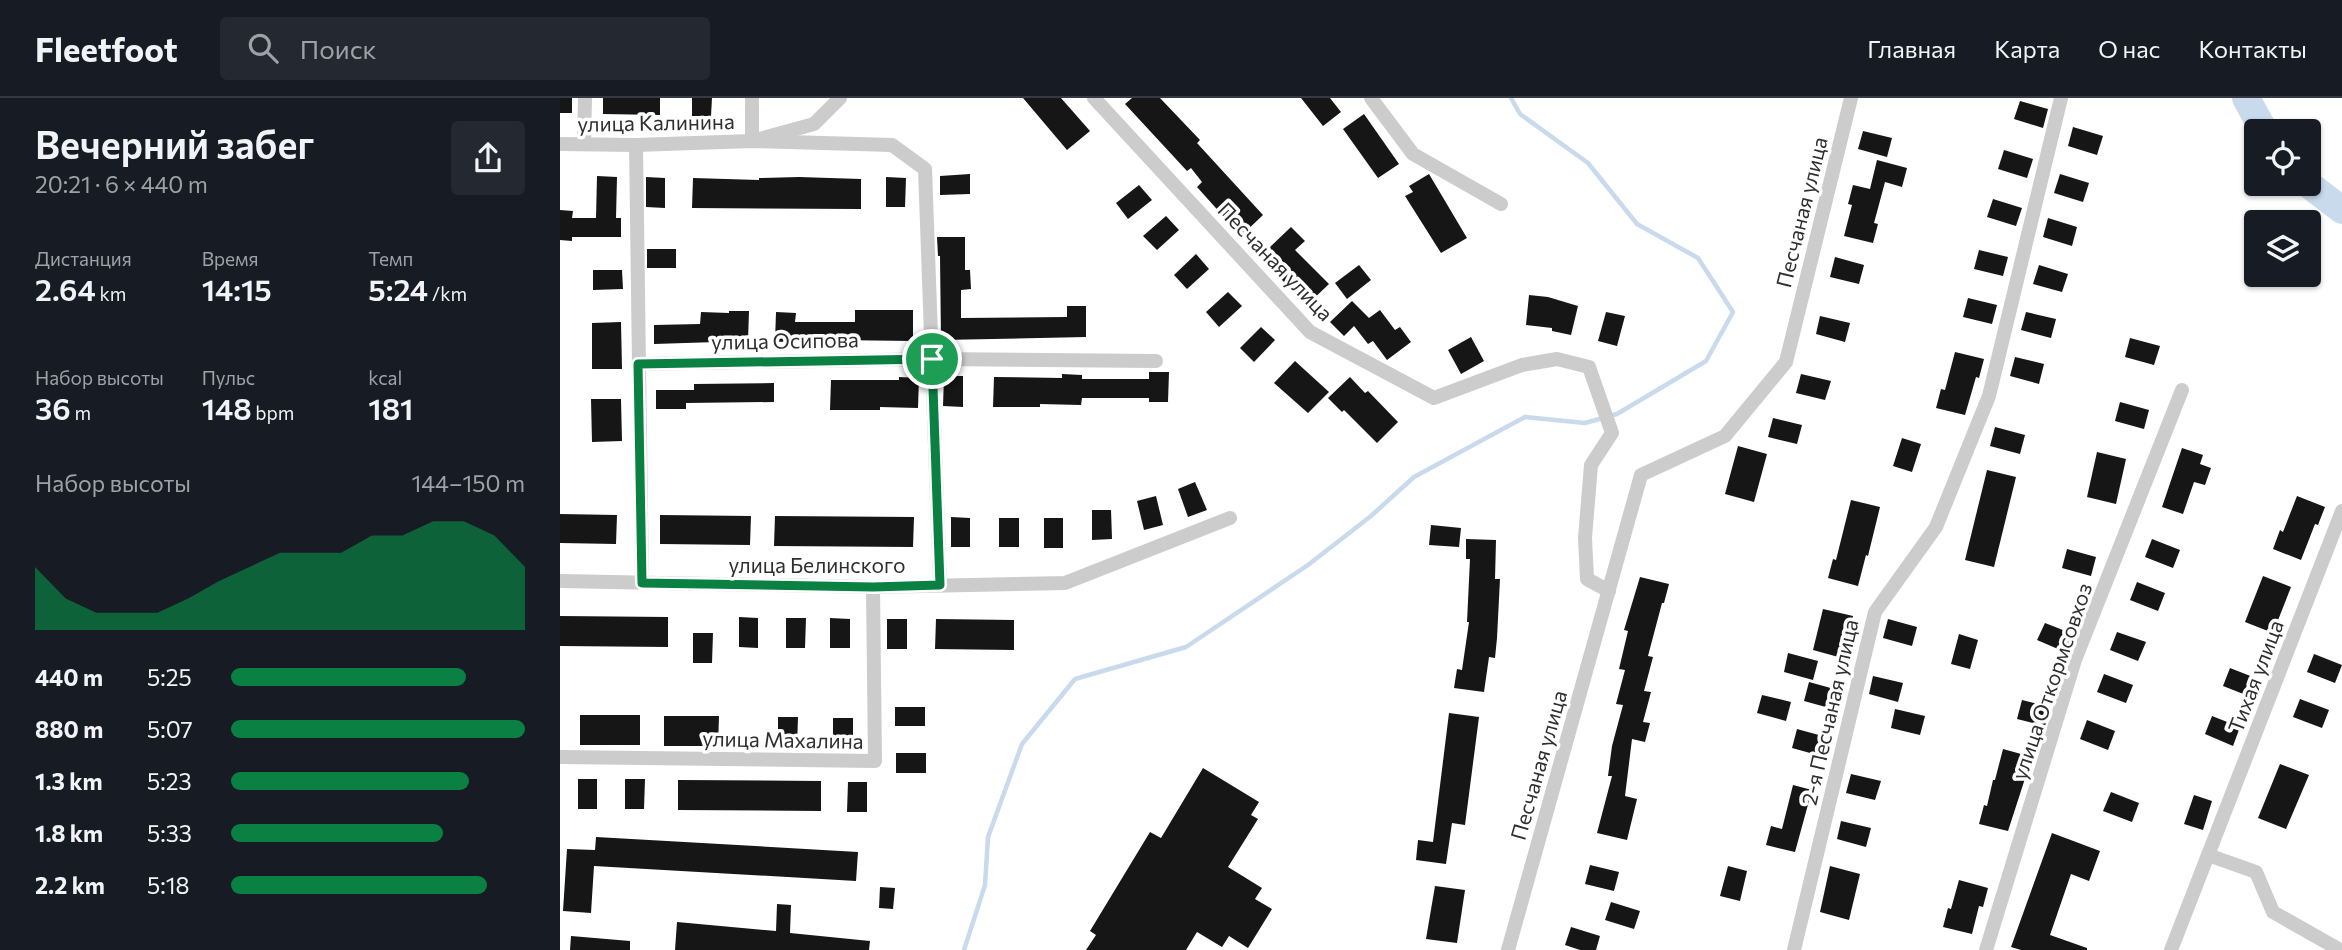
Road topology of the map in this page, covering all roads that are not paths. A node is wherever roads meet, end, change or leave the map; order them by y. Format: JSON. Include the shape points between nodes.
{"nodes":[{"id":1,"x":585,"y":98,"type":"edge"},
{"id":2,"x":752,"y":98,"type":"edge"},
{"id":3,"x":840,"y":98,"type":"edge"},
{"id":4,"x":1094,"y":98,"type":"edge"},
{"id":5,"x":1371,"y":98,"type":"edge"},
{"id":6,"x":1851,"y":98,"type":"edge"},
{"id":7,"x":2061,"y":98,"type":"edge"},
{"id":8,"x":752,"y":141,"type":"junction"},
{"id":9,"x":560,"y":144,"type":"edge"},
{"id":10,"x":584,"y":145,"type":"junction"},
{"id":11,"x":636,"y":145,"type":"junction"},
{"id":12,"x":1501,"y":204,"type":"dead end"},
{"id":13,"x":932,"y":359,"type":"junction"},
{"id":14,"x":1156,"y":361,"type":"dead end"},
{"id":15,"x":638,"y":364,"type":"junction"},
{"id":16,"x":2182,"y":390,"type":"dead end"},
{"id":17,"x":2342,"y":511,"type":"edge"},
{"id":18,"x":1230,"y":518,"type":"dead end"},
{"id":19,"x":560,"y":582,"type":"edge"},
{"id":20,"x":642,"y":583,"type":"junction"},
{"id":21,"x":940,"y":585,"type":"junction"},
{"id":22,"x":873,"y":587,"type":"junction"},
{"id":23,"x":1609,"y":591,"type":"junction"},
{"id":24,"x":560,"y":757,"type":"edge"},
{"id":25,"x":2208,"y":855,"type":"junction"},
{"id":26,"x":1508,"y":950,"type":"edge"},
{"id":27,"x":1794,"y":950,"type":"edge"},
{"id":28,"x":1986,"y":950,"type":"edge"},
{"id":29,"x":2171,"y":950,"type":"edge"},
{"id":30,"x":2340,"y":950,"type":"edge"}],
"edges":[{"from":1,"to":10,"type":"street"},
{"from":2,"to":8,"type":"street"},
{"from":3,"to":8,"type":"street","name":"улица Калинина","via":[[814,124]]},
{"from":4,"to":23,"type":"street","name":"Песчаная улица","via":[[1310,332],[1434,398],[1522,365],[1558,359],[1589,367],[1612,433],[1591,465],[1584,538],[1587,579]]},
{"from":5,"to":12,"type":"street","via":[[1413,154]]},
{"from":6,"to":23,"type":"street","name":"Песчаная улица","via":[[1786,362],[1725,436],[1641,475]]},
{"from":7,"to":27,"type":"street","name":"2-я Песчаная улица","via":[[1989,396],[1936,527],[1875,611]]},
{"from":8,"to":11,"type":"street","name":"улица Калинина"},
{"from":8,"to":13,"type":"street","name":"улица Калинина","via":[[892,145],[925,169]]},
{"from":9,"to":10,"type":"street","name":"улица Калинина"},
{"from":10,"to":11,"type":"street","name":"улица Калинина"},
{"from":11,"to":15,"type":"street"},
{"from":13,"to":14,"type":"street","name":"улица Осипова"},
{"from":13,"to":15,"type":"street","name":"улица Осипова"},
{"from":13,"to":21,"type":"street"},
{"from":15,"to":20,"type":"street"},
{"from":16,"to":28,"type":"street","name":"улица Откормсовхоз","via":[[2075,660]]},
{"from":17,"to":25,"type":"street","name":"Тихая улица"},
{"from":18,"to":21,"type":"street","name":"улица Белинского","via":[[1065,583]]},
{"from":19,"to":20,"type":"street","name":"улица Белинского"},
{"from":20,"to":22,"type":"street","name":"улица Белинского"},
{"from":21,"to":22,"type":"street","name":"улица Белинского"},
{"from":22,"to":24,"type":"street","name":"улица Махалина","via":[[875,761]]},
{"from":23,"to":26,"type":"street","name":"Песчаная улица"},
{"from":25,"to":29,"type":"street","name":"Тихая улица"},
{"from":25,"to":30,"type":"street","via":[[2256,872],[2273,912]]}]}
